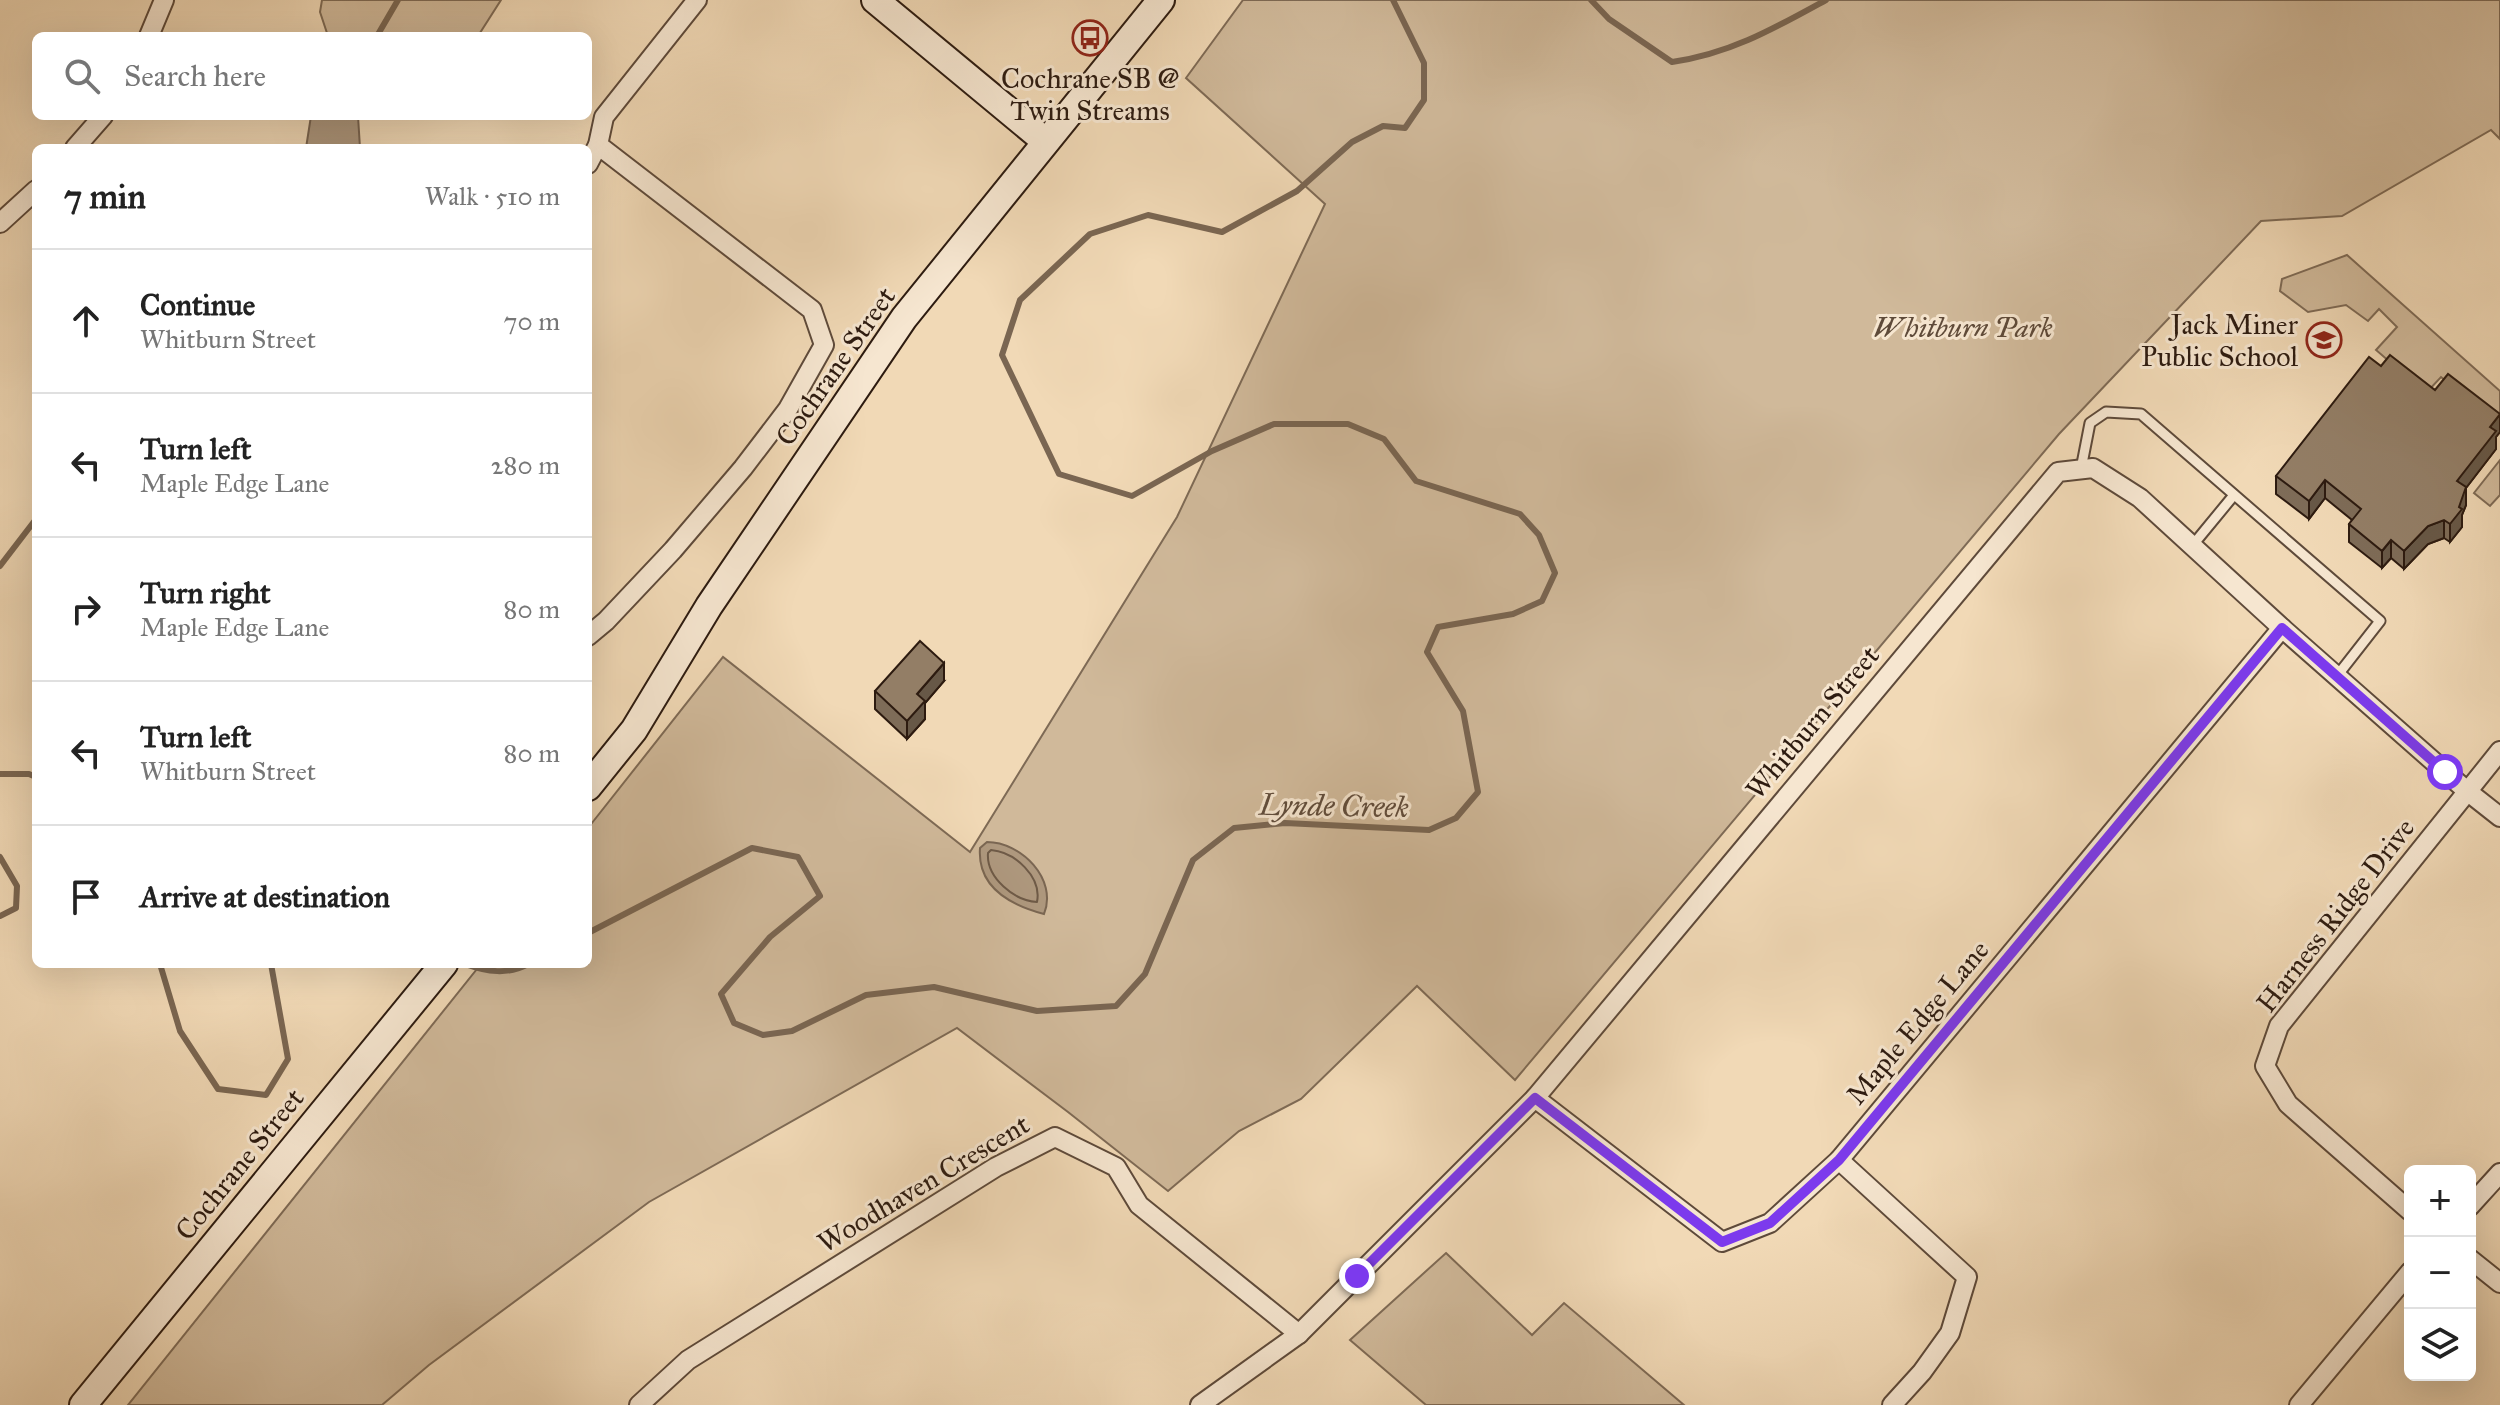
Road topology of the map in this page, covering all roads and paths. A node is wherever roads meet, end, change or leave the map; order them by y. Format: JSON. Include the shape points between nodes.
{"nodes":[{"id":1,"x":164,"y":0,"type":"edge"},
{"id":2,"x":697,"y":0,"type":"edge"},
{"id":3,"x":875,"y":0,"type":"edge"},
{"id":4,"x":1161,"y":0,"type":"edge"},
{"id":5,"x":151,"y":32,"type":"edge"},
{"id":6,"x":100,"y":120,"type":"edge"},
{"id":7,"x":1045,"y":141,"type":"junction"},
{"id":8,"x":78,"y":144,"type":"edge"},
{"id":9,"x":598,"y":145,"type":"junction"},
{"id":10,"x":592,"y":156,"type":"edge"},
{"id":11,"x":32,"y":194,"type":"edge"},
{"id":12,"x":0,"y":223,"type":"edge"},
{"id":13,"x":2081,"y":469,"type":"junction"},
{"id":14,"x":2234,"y":495,"type":"junction"},
{"id":15,"x":2192,"y":546,"type":"junction"},
{"id":16,"x":2282,"y":628,"type":"junction"},
{"id":17,"x":592,"y":633,"type":"edge"},
{"id":18,"x":2337,"y":676,"type":"junction"},
{"id":19,"x":2500,"y":751,"type":"edge"},
{"id":20,"x":592,"y":782,"type":"edge"},
{"id":21,"x":2467,"y":791,"type":"junction"},
{"id":22,"x":2500,"y":817,"type":"edge"},
{"id":23,"x":441,"y":968,"type":"edge"},
{"id":24,"x":1535,"y":1098,"type":"junction"},
{"id":25,"x":1839,"y":1160,"type":"junction"},
{"id":26,"x":2500,"y":1173,"type":"edge"},
{"id":27,"x":2476,"y":1199,"type":"edge"},
{"id":28,"x":2404,"y":1206,"type":"edge"},
{"id":29,"x":2476,"y":1264,"type":"edge"},
{"id":30,"x":2404,"y":1279,"type":"edge"},
{"id":31,"x":2500,"y":1283,"type":"edge"},
{"id":32,"x":1299,"y":1334,"type":"junction"},
{"id":33,"x":83,"y":1405,"type":"edge"},
{"id":34,"x":639,"y":1405,"type":"edge"},
{"id":35,"x":1200,"y":1405,"type":"edge"},
{"id":36,"x":1892,"y":1405,"type":"edge"},
{"id":37,"x":2299,"y":1405,"type":"edge"}],
"edges":[{"from":1,"to":5,"type":"street"},
{"from":2,"to":9,"type":"street","via":[[604,117]]},
{"from":3,"to":7,"type":"street"},
{"from":4,"to":7,"type":"street","name":"Cochrane Street"},
{"from":6,"to":8,"type":"street"},
{"from":7,"to":20,"type":"street","name":"Cochrane Street","via":[[904,318],[709,606],[634,730]]},
{"from":9,"to":10,"type":"street"},
{"from":9,"to":17,"type":"street","via":[[812,310],[824,345],[788,409],[743,468]]},
{"from":11,"to":12,"type":"street"},
{"from":13,"to":14,"type":"lane","via":[[2090,423],[2106,412],[2141,414]]},
{"from":13,"to":15,"type":"street","via":[[2093,468],[2140,498]]},
{"from":13,"to":24,"type":"street","name":"Whitburn Street","via":[[2058,472]]},
{"from":14,"to":15,"type":"lane"},
{"from":14,"to":18,"type":"lane","via":[[2380,621]]},
{"from":15,"to":16,"type":"street"},
{"from":16,"to":18,"type":"street"},
{"from":16,"to":25,"type":"street","name":"Maple Edge Lane"},
{"from":18,"to":21,"type":"street"},
{"from":19,"to":21,"type":"street"},
{"from":21,"to":22,"type":"street"},
{"from":21,"to":28,"type":"street","name":"Harness Ridge Drive","via":[[2279,1026],[2265,1066],[2288,1104]]},
{"from":23,"to":33,"type":"street","name":"Cochrane Street"},
{"from":24,"to":25,"type":"street","name":"Maple Edge Lane","via":[[1722,1242],[1770,1223]]},
{"from":24,"to":32,"type":"street","name":"Whitburn Street"},
{"from":25,"to":36,"type":"street","via":[[1967,1277],[1950,1333]]},
{"from":26,"to":27,"type":"street"},
{"from":29,"to":31,"type":"street"},
{"from":30,"to":37,"type":"street"},
{"from":32,"to":34,"type":"street","name":"Woodhaven Crescent","via":[[1139,1205],[1116,1167],[1055,1137],[996,1167],[688,1360]]},
{"from":32,"to":35,"type":"street","name":"Whitburn Street"}]}
